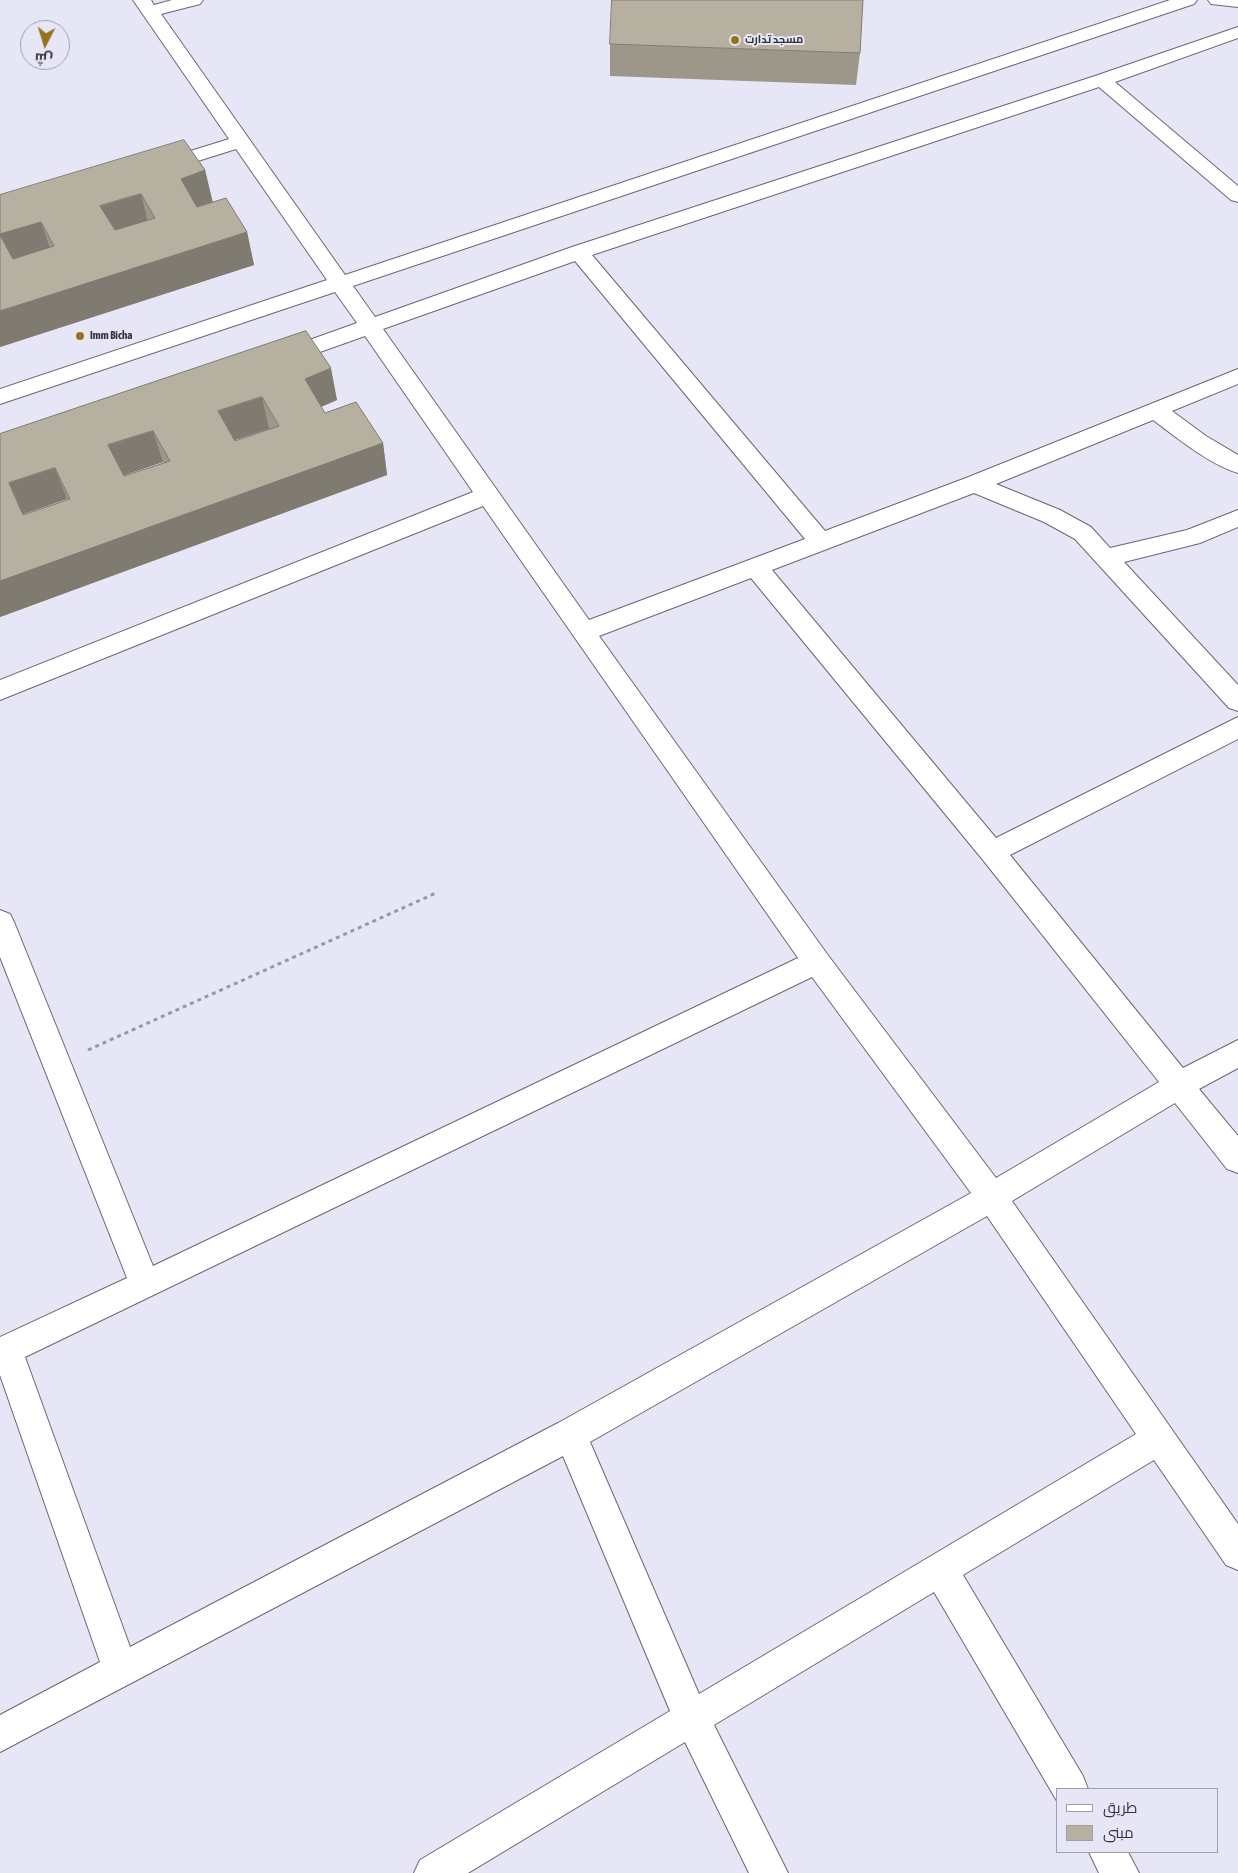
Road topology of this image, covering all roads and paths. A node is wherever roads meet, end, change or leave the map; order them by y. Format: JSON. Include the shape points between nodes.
{"nodes":[{"id":1,"x":194,"y":0,"type":"edge"},
{"id":2,"x":1188,"y":0,"type":"edge"},
{"id":3,"x":1217,"y":0,"type":"edge"},
{"id":4,"x":1238,"y":2,"type":"edge"},
{"id":5,"x":146,"y":6,"type":"edge"},
{"id":6,"x":1238,"y":32,"type":"edge"},
{"id":7,"x":1102,"y":80,"type":"junction"},
{"id":8,"x":241,"y":142,"type":"junction"},
{"id":9,"x":139,"y":173,"type":"edge"},
{"id":10,"x":1238,"y":196,"type":"edge"},
{"id":11,"x":579,"y":252,"type":"junction"},
{"id":12,"x":341,"y":283,"type":"junction"},
{"id":13,"x":371,"y":327,"type":"junction"},
{"id":14,"x":260,"y":366,"type":"edge"},
{"id":15,"x":1238,"y":376,"type":"edge"},
{"id":16,"x":0,"y":397,"type":"edge"},
{"id":17,"x":1156,"y":411,"type":"junction"},
{"id":18,"x":1238,"y":465,"type":"edge"},
{"id":19,"x":974,"y":484,"type":"junction"},
{"id":20,"x":488,"y":494,"type":"junction"},
{"id":21,"x":1238,"y":518,"type":"edge"},
{"id":22,"x":820,"y":542,"type":"junction"},
{"id":23,"x":1107,"y":558,"type":"junction"},
{"id":24,"x":756,"y":567,"type":"junction"},
{"id":25,"x":583,"y":632,"type":"junction"},
{"id":26,"x":0,"y":690,"type":"edge"},
{"id":27,"x":1238,"y":701,"type":"edge"},
{"id":28,"x":1238,"y":727,"type":"edge"},
{"id":29,"x":992,"y":852,"type":"junction"},
{"id":30,"x":436,"y":893,"type":"dead end"},
{"id":31,"x":0,"y":922,"type":"edge"},
{"id":32,"x":817,"y":962,"type":"junction"},
{"id":33,"x":1238,"y":1053,"type":"edge"},
{"id":34,"x":56,"y":1064,"type":"junction"},
{"id":35,"x":1179,"y":1085,"type":"junction"},
{"id":36,"x":1238,"y":1159,"type":"edge"},
{"id":37,"x":992,"y":1197,"type":"junction"},
{"id":38,"x":145,"y":1285,"type":"junction"},
{"id":39,"x":3,"y":1351,"type":"edge"},
{"id":40,"x":570,"y":1435,"type":"junction"},
{"id":41,"x":1158,"y":1439,"type":"junction"},
{"id":42,"x":1238,"y":1552,"type":"edge"},
{"id":43,"x":940,"y":1569,"type":"junction"},
{"id":44,"x":121,"y":1671,"type":"junction"},
{"id":45,"x":691,"y":1717,"type":"junction"},
{"id":46,"x":0,"y":1734,"type":"edge"},
{"id":47,"x":1069,"y":1788,"type":"edge"},
{"id":48,"x":1109,"y":1853,"type":"edge"},
{"id":49,"x":432,"y":1873,"type":"edge"},
{"id":50,"x":769,"y":1873,"type":"edge"},
{"id":51,"x":1120,"y":1873,"type":"edge"}],
"edges":[{"from":1,"to":5,"type":"street"},
{"from":2,"to":12,"type":"street"},
{"from":3,"to":4,"type":"street"},
{"from":5,"to":8,"type":"street"},
{"from":6,"to":7,"type":"street"},
{"from":7,"to":10,"type":"street"},
{"from":7,"to":11,"type":"street"},
{"from":8,"to":9,"type":"street"},
{"from":8,"to":12,"type":"street"},
{"from":11,"to":13,"type":"street"},
{"from":11,"to":22,"type":"street"},
{"from":12,"to":13,"type":"street"},
{"from":12,"to":16,"type":"street"},
{"from":13,"to":14,"type":"street"},
{"from":13,"to":20,"type":"street"},
{"from":15,"to":17,"type":"street"},
{"from":17,"to":18,"type":"street"},
{"from":17,"to":19,"type":"street"},
{"from":19,"to":22,"type":"street"},
{"from":19,"to":23,"type":"street","via":[[1083,533]]},
{"from":20,"to":25,"type":"street"},
{"from":20,"to":26,"type":"street"},
{"from":21,"to":23,"type":"street","via":[[1192,538]]},
{"from":22,"to":24,"type":"street"},
{"from":23,"to":27,"type":"street"},
{"from":24,"to":25,"type":"street"},
{"from":24,"to":29,"type":"street"},
{"from":25,"to":32,"type":"street"},
{"from":28,"to":29,"type":"street"},
{"from":29,"to":35,"type":"street"},
{"from":30,"to":34,"type":"path"},
{"from":31,"to":34,"type":"street"},
{"from":32,"to":37,"type":"street"},
{"from":32,"to":38,"type":"street"},
{"from":33,"to":35,"type":"street"},
{"from":34,"to":38,"type":"street"},
{"from":35,"to":36,"type":"street"},
{"from":35,"to":37,"type":"street"},
{"from":37,"to":40,"type":"street"},
{"from":37,"to":41,"type":"street"},
{"from":38,"to":39,"type":"street"},
{"from":39,"to":44,"type":"street"},
{"from":40,"to":44,"type":"street"},
{"from":40,"to":45,"type":"street"},
{"from":41,"to":42,"type":"street"},
{"from":41,"to":43,"type":"street"},
{"from":43,"to":45,"type":"street"},
{"from":43,"to":47,"type":"street"},
{"from":44,"to":46,"type":"street"},
{"from":45,"to":49,"type":"street"},
{"from":45,"to":50,"type":"street"},
{"from":48,"to":51,"type":"street"}]}
